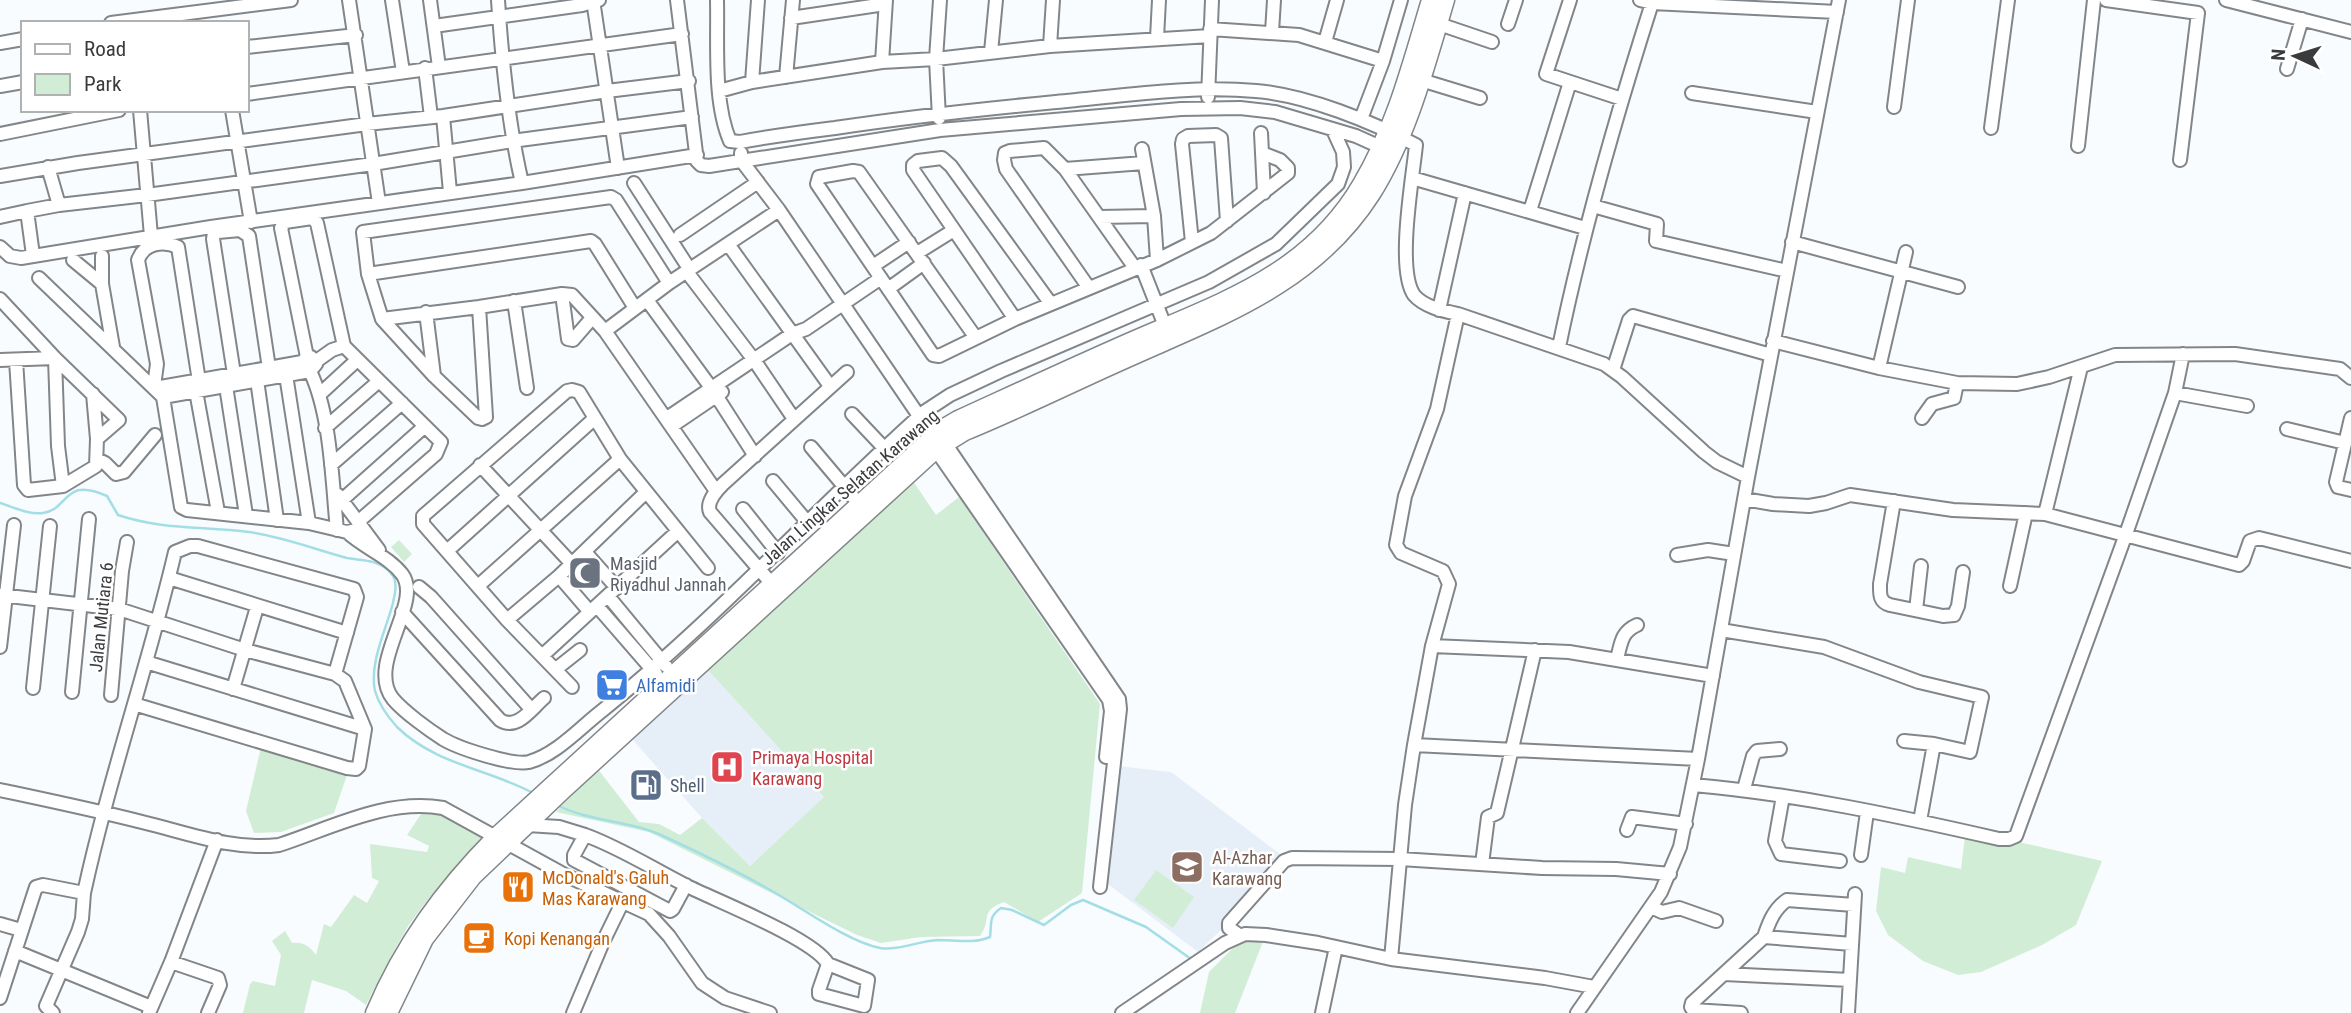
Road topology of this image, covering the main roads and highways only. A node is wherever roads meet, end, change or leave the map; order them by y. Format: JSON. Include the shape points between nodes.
{"nodes":[{"id":1,"x":1430,"y":0,"type":"edge"},
{"id":2,"x":1446,"y":0,"type":"edge"},
{"id":3,"x":1396,"y":134,"type":"junction"},
{"id":4,"x":1387,"y":150,"type":"junction"},
{"id":5,"x":1120,"y":354,"type":"junction"},
{"id":6,"x":939,"y":442,"type":"junction"},
{"id":7,"x":560,"y":785,"type":"junction"},
{"id":8,"x":532,"y":810,"type":"junction"},
{"id":9,"x":500,"y":839,"type":"junction"},
{"id":10,"x":374,"y":1013,"type":"edge"},
{"id":11,"x":389,"y":1013,"type":"edge"}],
"edges":[{"from":1,"to":3,"type":"main road"},
{"from":2,"to":3,"type":"main road","via":[[1421,80]]},
{"from":3,"to":4,"type":"main road"},
{"from":4,"to":5,"type":"main road","name":"Jalan Lingkar Selatan Karawang","via":[[1328,229],[1292,262]]},
{"from":4,"to":5,"type":"main road","name":"Jalan Lingkar Selatan Karawang","via":[[1372,194],[1338,239],[1300,272],[1250,304]]},
{"from":5,"to":6,"type":"main road","name":"Jalan Lingkar Selatan Karawang"},
{"from":6,"to":7,"type":"main road","name":"Jalan Lingkar Selatan Karawang"},
{"from":6,"to":7,"type":"main road","name":"Jalan Lingkar Selatan Karawang","via":[[859,504],[663,672]]},
{"from":7,"to":8,"type":"main road","name":"Jalan Lingkar Selatan Karawang"},
{"from":8,"to":9,"type":"main road","name":"Jalan Lingkar Selatan Karawang"},
{"from":8,"to":9,"type":"main road","name":"Jalan Lingkar Selatan Karawang","via":[[527,825]]},
{"from":9,"to":10,"type":"main road","name":"Jalan Lingkar Selatan Karawang","via":[[464,868],[415,931]]},
{"from":9,"to":11,"type":"main road","name":"Jalan Lingkar Selatan Karawang","via":[[425,939]]}]}
